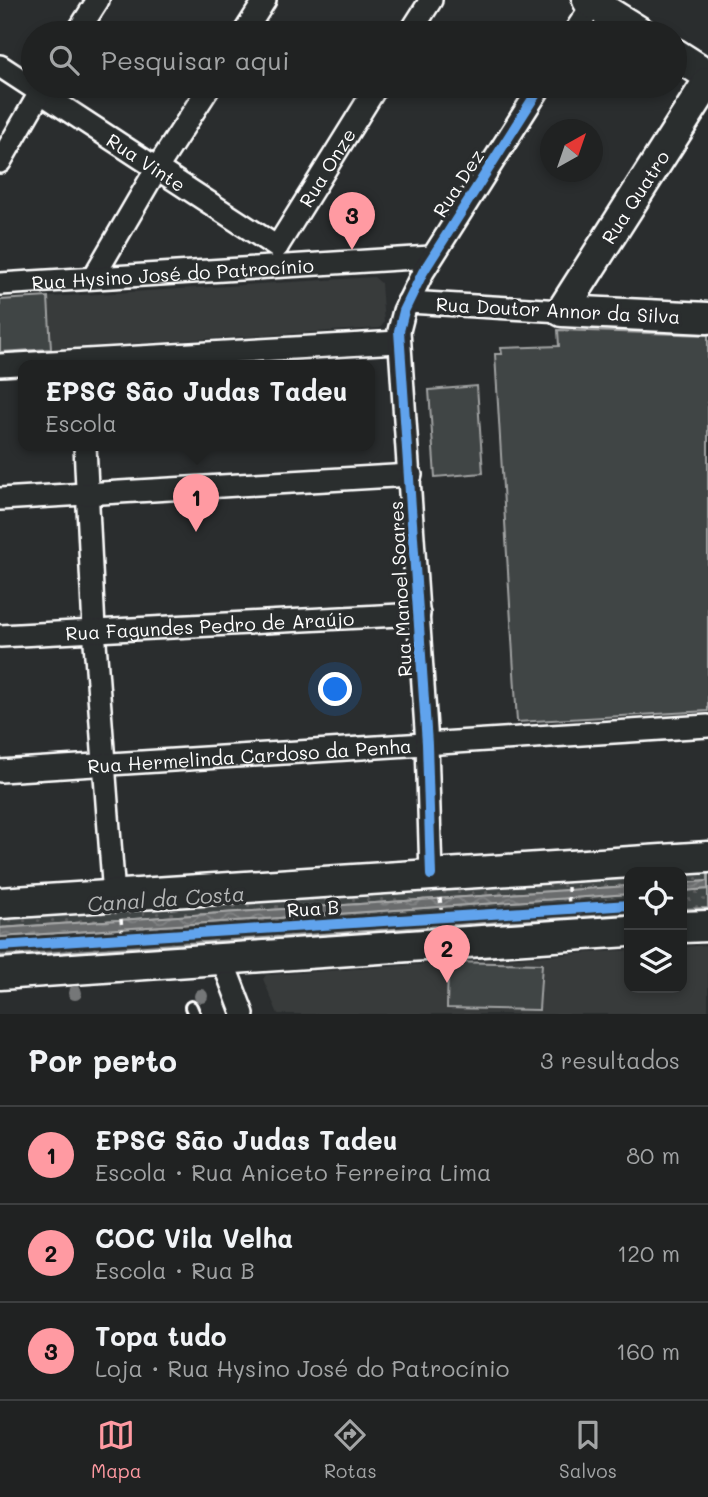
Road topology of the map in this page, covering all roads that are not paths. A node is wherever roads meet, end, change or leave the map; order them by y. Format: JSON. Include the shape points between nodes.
{"nodes":[{"id":1,"x":98,"y":0,"type":"edge"},
{"id":2,"x":265,"y":0,"type":"edge"},
{"id":3,"x":431,"y":0,"type":"edge"},
{"id":4,"x":590,"y":2,"type":"edge"},
{"id":5,"x":85,"y":21,"type":"edge"},
{"id":6,"x":252,"y":21,"type":"edge"},
{"id":7,"x":418,"y":21,"type":"edge"},
{"id":8,"x":580,"y":21,"type":"edge"},
{"id":9,"x":621,"y":21,"type":"edge"},
{"id":10,"x":687,"y":62,"type":"edge"},
{"id":11,"x":0,"y":66,"type":"edge"},
{"id":12,"x":708,"y":75,"type":"edge"},
{"id":13,"x":21,"y":77,"type":"edge"},
{"id":14,"x":708,"y":82,"type":"edge"},
{"id":15,"x":36,"y":98,"type":"edge"},
{"id":16,"x":56,"y":98,"type":"edge"},
{"id":17,"x":202,"y":98,"type":"edge"},
{"id":18,"x":370,"y":98,"type":"edge"},
{"id":19,"x":533,"y":98,"type":"edge"},
{"id":20,"x":0,"y":162,"type":"edge"},
{"id":21,"x":157,"y":168,"type":"junction"},
{"id":22,"x":278,"y":257,"type":"junction"},
{"id":23,"x":431,"y":257,"type":"junction"},
{"id":24,"x":93,"y":278,"type":"junction"},
{"id":25,"x":0,"y":284,"type":"edge"},
{"id":26,"x":408,"y":302,"type":"junction"},
{"id":27,"x":562,"y":311,"type":"junction"},
{"id":28,"x":708,"y":318,"type":"edge"},
{"id":29,"x":398,"y":342,"type":"junction"},
{"id":30,"x":127,"y":360,"type":"edge"},
{"id":31,"x":0,"y":365,"type":"edge"},
{"id":32,"x":18,"y":365,"type":"edge"},
{"id":33,"x":85,"y":451,"type":"edge"},
{"id":34,"x":411,"y":475,"type":"junction"},
{"id":35,"x":87,"y":495,"type":"junction"},
{"id":36,"x":0,"y":499,"type":"edge"},
{"id":37,"x":419,"y":614,"type":"junction"},
{"id":38,"x":94,"y":629,"type":"junction"},
{"id":39,"x":0,"y":636,"type":"edge"},
{"id":40,"x":708,"y":726,"type":"edge"},
{"id":41,"x":427,"y":744,"type":"junction"},
{"id":42,"x":104,"y":763,"type":"junction"},
{"id":43,"x":0,"y":771,"type":"edge"},
{"id":44,"x":708,"y":857,"type":"edge"},
{"id":45,"x":435,"y":887,"type":"junction"},
{"id":46,"x":0,"y":903,"type":"edge"},
{"id":47,"x":117,"y":908,"type":"junction"},
{"id":48,"x":708,"y":926,"type":"edge"},
{"id":49,"x":687,"y":927,"type":"edge"},
{"id":50,"x":624,"y":931,"type":"edge"},
{"id":51,"x":222,"y":959,"type":"junction"},
{"id":52,"x":0,"y":974,"type":"edge"},
{"id":53,"x":243,"y":1014,"type":"edge"}],
"edges":[{"from":1,"to":5,"type":"street"},
{"from":2,"to":6,"type":"street"},
{"from":3,"to":7,"type":"street"},
{"from":4,"to":8,"type":"street"},
{"from":4,"to":9,"type":"main road"},
{"from":10,"to":12,"type":"main road"},
{"from":11,"to":13,"type":"street","name":"Rua Vinte"},
{"from":14,"to":27,"type":"main road","name":"Rua Quatro"},
{"from":15,"to":20,"type":"street"},
{"from":16,"to":21,"type":"street","name":"Rua Vinte"},
{"from":17,"to":21,"type":"street"},
{"from":18,"to":22,"type":"street","name":"Rua Onze"},
{"from":19,"to":23,"type":"street","name":"Rua Dez"},
{"from":21,"to":22,"type":"street","name":"Rua Vinte"},
{"from":21,"to":24,"type":"street"},
{"from":22,"to":23,"type":"street","name":"Rua Hysino José do Patrocínio"},
{"from":22,"to":24,"type":"street","name":"Rua Hysino José do Patrocínio"},
{"from":23,"to":26,"type":"street","name":"Rua Dez"},
{"from":24,"to":25,"type":"street","name":"Rua Hysino José do Patrocínio"},
{"from":26,"to":27,"type":"street","name":"Rua Doutor Annor da Silva"},
{"from":26,"to":29,"type":"street","name":"Rua Manoel Soares"},
{"from":27,"to":28,"type":"main road","name":"Rua Doutor Annor da Silva"},
{"from":29,"to":30,"type":"street"},
{"from":29,"to":34,"type":"street","name":"Rua Manoel Soares"},
{"from":31,"to":32,"type":"street"},
{"from":33,"to":35,"type":"street"},
{"from":34,"to":35,"type":"street"},
{"from":34,"to":37,"type":"street","name":"Rua Manoel Soares"},
{"from":35,"to":36,"type":"street"},
{"from":35,"to":38,"type":"street"},
{"from":37,"to":38,"type":"street","name":"Rua Fagundes Pedro de Araújo"},
{"from":37,"to":41,"type":"street","name":"Rua Manoel Soares"},
{"from":38,"to":39,"type":"street","name":"Rua Fagundes Pedro de Araújo"},
{"from":38,"to":42,"type":"street"},
{"from":40,"to":41,"type":"street","name":"Rua Hermelinda Cardoso da Penha"},
{"from":41,"to":42,"type":"street","name":"Rua Hermelinda Cardoso da Penha"},
{"from":41,"to":45,"type":"street","name":"Rua Manoel Soares"},
{"from":42,"to":43,"type":"street","name":"Rua Hermelinda Cardoso da Penha"},
{"from":42,"to":47,"type":"street"},
{"from":44,"to":45,"type":"main road"},
{"from":45,"to":47,"type":"main road"},
{"from":46,"to":47,"type":"main road"},
{"from":48,"to":49,"type":"main road"},
{"from":50,"to":51,"type":"main road"},
{"from":51,"to":52,"type":"main road"},
{"from":51,"to":53,"type":"street"}]}
